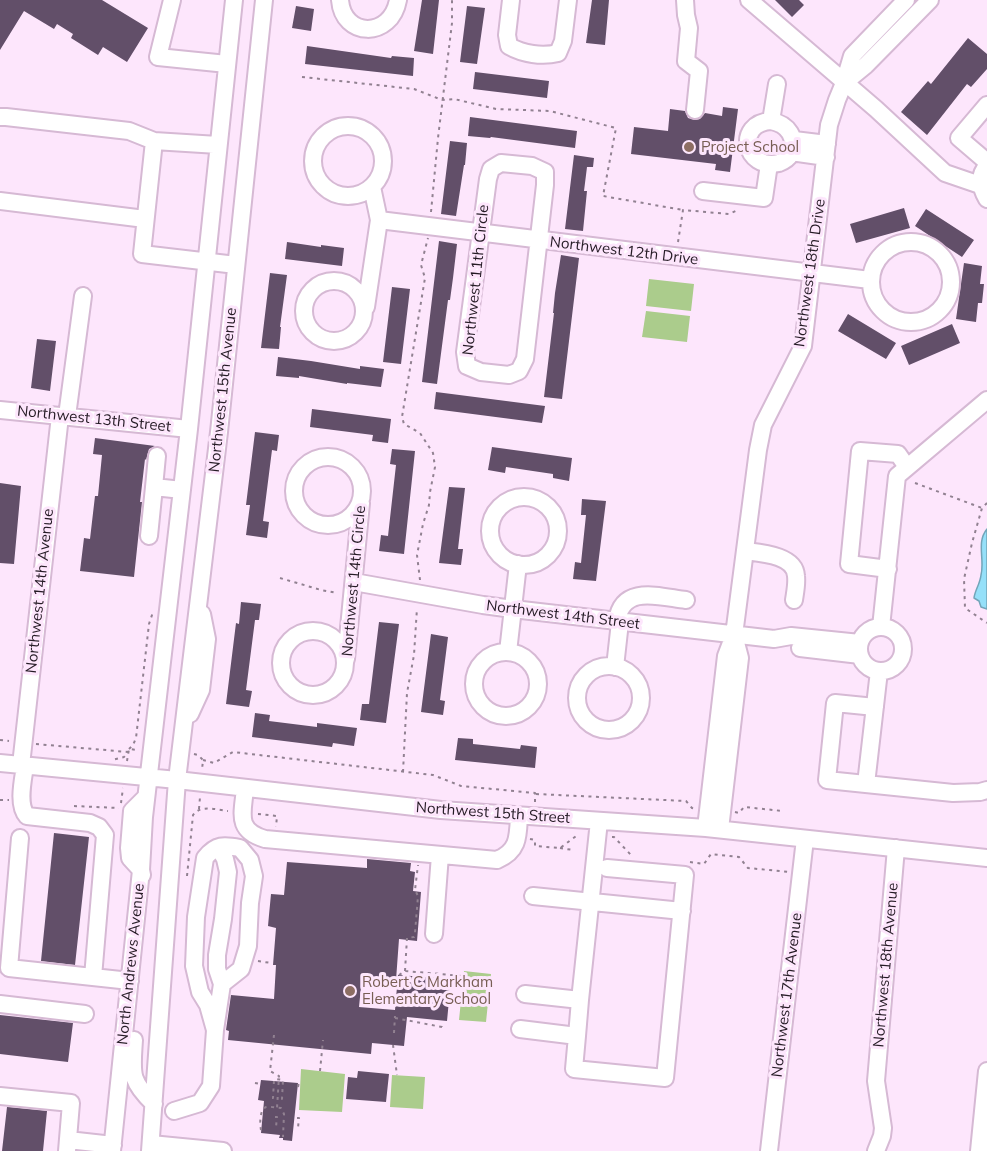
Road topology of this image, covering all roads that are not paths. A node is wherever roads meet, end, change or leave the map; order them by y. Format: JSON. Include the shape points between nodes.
{"nodes":[{"id":1,"x":172,"y":0,"type":"edge"},
{"id":2,"x":234,"y":0,"type":"edge"},
{"id":3,"x":255,"y":0,"type":"edge"},
{"id":4,"x":264,"y":0,"type":"edge"},
{"id":5,"x":340,"y":0,"type":"edge"},
{"id":6,"x":511,"y":0,"type":"edge"},
{"id":7,"x":568,"y":0,"type":"edge"},
{"id":8,"x":685,"y":0,"type":"edge"},
{"id":9,"x":749,"y":0,"type":"edge"},
{"id":10,"x":906,"y":0,"type":"edge"},
{"id":11,"x":930,"y":0,"type":"edge"},
{"id":12,"x":398,"y":3,"type":"edge"},
{"id":13,"x":260,"y":31,"type":"junction"},
{"id":14,"x":227,"y":64,"type":"junction"},
{"id":15,"x":844,"y":83,"type":"junction"},
{"id":16,"x":777,"y":84,"type":"dead end"},
{"id":17,"x":987,"y":105,"type":"edge"},
{"id":18,"x":695,"y":110,"type":"dead end"},
{"id":19,"x":0,"y":117,"type":"edge"},
{"id":20,"x":771,"y":121,"type":"junction"},
{"id":21,"x":153,"y":141,"type":"junction"},
{"id":22,"x":218,"y":145,"type":"junction"},
{"id":23,"x":792,"y":146,"type":"junction"},
{"id":24,"x":826,"y":151,"type":"junction"},
{"id":25,"x":769,"y":164,"type":"junction"},
{"id":26,"x":987,"y":164,"type":"edge"},
{"id":27,"x":372,"y":187,"type":"junction"},
{"id":28,"x":702,"y":191,"type":"dead end"},
{"id":29,"x":984,"y":192,"type":"edge"},
{"id":30,"x":0,"y":201,"type":"edge"},
{"id":31,"x":145,"y":219,"type":"junction"},
{"id":32,"x":379,"y":220,"type":"junction"},
{"id":33,"x":480,"y":233,"type":"junction"},
{"id":34,"x":539,"y":240,"type":"junction"},
{"id":35,"x":206,"y":261,"type":"junction"},
{"id":36,"x":236,"y":264,"type":"junction"},
{"id":37,"x":812,"y":274,"type":"junction"},
{"id":38,"x":870,"y":280,"type":"junction"},
{"id":39,"x":83,"y":296,"type":"dead end"},
{"id":40,"x":364,"y":314,"type":"dead end"},
{"id":41,"x":987,"y":400,"type":"edge"},
{"id":42,"x":0,"y":410,"type":"edge"},
{"id":43,"x":63,"y":416,"type":"junction"},
{"id":44,"x":189,"y":429,"type":"junction"},
{"id":45,"x":157,"y":456,"type":"dead end"},
{"id":46,"x":907,"y":467,"type":"junction"},
{"id":47,"x":154,"y":487,"type":"junction"},
{"id":48,"x":182,"y":490,"type":"junction"},
{"id":49,"x":362,"y":496,"type":"junction"},
{"id":50,"x":148,"y":536,"type":"dead end"},
{"id":51,"x":745,"y":551,"type":"junction"},
{"id":52,"x":518,"y":564,"type":"junction"},
{"id":53,"x":888,"y":569,"type":"junction"},
{"id":54,"x":354,"y":582,"type":"junction"},
{"id":55,"x":686,"y":600,"type":"dead end"},
{"id":56,"x":794,"y":600,"type":"dead end"},
{"id":57,"x":513,"y":609,"type":"junction"},
{"id":58,"x":619,"y":621,"type":"junction"},
{"id":59,"x":881,"y":627,"type":"junction"},
{"id":60,"x":734,"y":635,"type":"junction"},
{"id":61,"x":860,"y":649,"type":"junction"},
{"id":62,"x":508,"y":652,"type":"dead end"},
{"id":63,"x":346,"y":666,"type":"dead end"},
{"id":64,"x":615,"y":667,"type":"dead end"},
{"id":65,"x":879,"y":671,"type":"junction"},
{"id":66,"x":875,"y":707,"type":"junction"},
{"id":67,"x":0,"y":763,"type":"edge"},
{"id":68,"x":23,"y":766,"type":"junction"},
{"id":69,"x":148,"y":777,"type":"junction"},
{"id":70,"x":177,"y":780,"type":"junction"},
{"id":71,"x":866,"y":784,"type":"junction"},
{"id":72,"x":245,"y":788,"type":"junction"},
{"id":73,"x":987,"y":790,"type":"edge"},
{"id":74,"x":519,"y":815,"type":"junction"},
{"id":75,"x":599,"y":820,"type":"junction"},
{"id":76,"x":713,"y":829,"type":"junction"},
{"id":77,"x":20,"y":838,"type":"dead end"},
{"id":78,"x":805,"y":839,"type":"junction"},
{"id":79,"x":219,"y":848,"type":"junction"},
{"id":80,"x":896,"y":848,"type":"junction"},
{"id":81,"x":440,"y":855,"type":"junction"},
{"id":82,"x":987,"y":858,"type":"edge"},
{"id":83,"x":607,"y":868,"type":"dead end"},
{"id":84,"x":141,"y":870,"type":"junction"},
{"id":85,"x":533,"y":896,"type":"dead end"},
{"id":86,"x":591,"y":901,"type":"junction"},
{"id":87,"x":682,"y":910,"type":"junction"},
{"id":88,"x":434,"y":934,"type":"dead end"},
{"id":89,"x":93,"y":977,"type":"junction"},
{"id":90,"x":130,"y":981,"type":"junction"},
{"id":91,"x":222,"y":984,"type":"junction"},
{"id":92,"x":525,"y":994,"type":"dead end"},
{"id":93,"x":580,"y":1000,"type":"junction"},
{"id":94,"x":0,"y":1004,"type":"edge"},
{"id":95,"x":85,"y":1014,"type":"dead end"},
{"id":96,"x":520,"y":1029,"type":"dead end"},
{"id":97,"x":215,"y":1030,"type":"junction"},
{"id":98,"x":577,"y":1036,"type":"junction"},
{"id":99,"x":987,"y":1071,"type":"edge"},
{"id":100,"x":0,"y":1096,"type":"edge"},
{"id":101,"x":154,"y":1104,"type":"junction"},
{"id":102,"x":174,"y":1111,"type":"dead end"},
{"id":103,"x":67,"y":1146,"type":"edge"},
{"id":104,"x":112,"y":1148,"type":"edge"},
{"id":105,"x":151,"y":1148,"type":"edge"},
{"id":106,"x":222,"y":1151,"type":"edge"},
{"id":107,"x":769,"y":1151,"type":"edge"},
{"id":108,"x":876,"y":1151,"type":"edge"},
{"id":109,"x":979,"y":1151,"type":"edge"}],
"edges":[{"from":1,"to":14,"type":"street","via":[[158,57]]},
{"from":2,"to":14,"type":"street","name":"Northwest 15th Avenue"},
{"from":3,"to":13,"type":"street"},
{"from":4,"to":13,"type":"street","name":"Northwest 15th Avenue"},
{"from":5,"to":12,"type":"street","via":[[348,20],[366,29],[385,24]]},
{"from":6,"to":7,"type":"street","via":[[509,45],[518,51],[546,56],[558,53],[563,41]]},
{"from":8,"to":18,"type":"street","via":[[689,28],[686,61],[699,71]]},
{"from":9,"to":15,"type":"street"},
{"from":10,"to":15,"type":"street","name":"Northwest 18th Drive","via":[[852,56]]},
{"from":11,"to":15,"type":"street","name":"Northwest 18th Drive"},
{"from":13,"to":36,"type":"street","name":"Northwest 15th Avenue"},
{"from":14,"to":22,"type":"street","name":"Northwest 15th Avenue"},
{"from":15,"to":24,"type":"street","name":"Northwest 18th Drive","via":[[829,125]]},
{"from":15,"to":29,"type":"street","via":[[945,173]]},
{"from":16,"to":20,"type":"street"},
{"from":17,"to":26,"type":"street","via":[[959,138]]},
{"from":19,"to":21,"type":"street","via":[[129,131]]},
{"from":20,"to":23,"type":"street","via":[[790,132]]},
{"from":20,"to":25,"type":"street","via":[[753,128],[748,145],[753,156]]},
{"from":21,"to":22,"type":"street"},
{"from":21,"to":31,"type":"street"},
{"from":22,"to":35,"type":"street","name":"Northwest 15th Avenue"},
{"from":23,"to":24,"type":"street"},
{"from":23,"to":25,"type":"street","via":[[783,162]]},
{"from":24,"to":37,"type":"street","name":"Northwest 18th Drive"},
{"from":25,"to":28,"type":"street","via":[[764,198]]},
{"from":26,"to":29,"type":"street","via":[[981,172]]},
{"from":27,"to":27,"type":"street","via":[[383,166],[380,146],[373,136],[350,126],[331,130],[316,147],[313,159],[322,185],[344,196]]},
{"from":27,"to":32,"type":"street"},
{"from":30,"to":31,"type":"street"},
{"from":31,"to":35,"type":"street","via":[[142,254]]},
{"from":32,"to":33,"type":"street","name":"Northwest 12th Drive"},
{"from":32,"to":40,"type":"street"},
{"from":33,"to":34,"type":"street","name":"Northwest 12th Drive"},
{"from":33,"to":34,"type":"street","name":"Northwest 11th Circle","via":[[491,169],[501,163],[532,166],[544,172]]},
{"from":33,"to":34,"type":"street","name":"Northwest 11th Circle","via":[[465,352],[467,366],[481,372],[509,375],[519,371],[525,359]]},
{"from":34,"to":37,"type":"street","name":"Northwest 12th Drive"},
{"from":35,"to":36,"type":"street"},
{"from":35,"to":44,"type":"street","name":"Northwest 15th Avenue"},
{"from":36,"to":70,"type":"street","name":"Northwest 15th Avenue"},
{"from":37,"to":38,"type":"street","name":"Northwest 12th Drive"},
{"from":37,"to":51,"type":"street","name":"Northwest 18th Drive","via":[[803,346],[763,424]]},
{"from":38,"to":38,"type":"street","via":[[874,298],[885,314],[909,323],[927,319],[942,308],[952,284],[943,258],[933,248],[913,242],[892,246],[881,255]]},
{"from":39,"to":43,"type":"street","name":"Northwest 14th Avenue"},
{"from":41,"to":46,"type":"street"},
{"from":42,"to":43,"type":"street","name":"Northwest 13th Street"},
{"from":43,"to":44,"type":"street","name":"Northwest 13th Street"},
{"from":43,"to":68,"type":"street","name":"Northwest 14th Avenue"},
{"from":44,"to":48,"type":"street","name":"Northwest 15th Avenue"},
{"from":45,"to":47,"type":"street"},
{"from":46,"to":53,"type":"street","via":[[897,476]]},
{"from":46,"to":53,"type":"street","via":[[898,454],[860,451],[849,564]]},
{"from":47,"to":48,"type":"street"},
{"from":47,"to":50,"type":"street"},
{"from":48,"to":69,"type":"street","name":"Northwest 15th Avenue"},
{"from":49,"to":49,"type":"street","name":"Northwest 14th Circle","via":[[357,473],[349,464],[326,457],[304,466],[294,486],[298,509],[317,524],[341,523],[351,516]]},
{"from":49,"to":54,"type":"street","name":"Northwest 14th Circle"},
{"from":51,"to":56,"type":"street","via":[[782,558],[792,565],[797,574]]},
{"from":51,"to":60,"type":"street","name":"Northwest 18th Drive"},
{"from":52,"to":52,"type":"street","via":[[537,562],[547,555],[557,535],[552,512],[533,499],[521,497],[500,507],[490,527],[495,549],[503,558]]},
{"from":52,"to":57,"type":"street"},
{"from":53,"to":59,"type":"street"},
{"from":54,"to":57,"type":"street","name":"Northwest 14th Street"},
{"from":54,"to":63,"type":"street","name":"Northwest 14th Circle"},
{"from":55,"to":58,"type":"street","via":[[639,595],[626,601],[618,612]]},
{"from":57,"to":58,"type":"street","name":"Northwest 14th Street"},
{"from":57,"to":62,"type":"street"},
{"from":58,"to":60,"type":"street","name":"Northwest 14th Street"},
{"from":58,"to":64,"type":"street"},
{"from":59,"to":61,"type":"street","via":[[867,632]]},
{"from":59,"to":65,"type":"street","via":[[899,636],[904,650],[898,664]]},
{"from":60,"to":61,"type":"street","name":"Northwest 14th Street","via":[[774,639],[792,647]]},
{"from":60,"to":76,"type":"street","name":"Northwest 18th Drive","via":[[740,658]]},
{"from":61,"to":65,"type":"street","via":[[863,662]]},
{"from":65,"to":66,"type":"street"},
{"from":66,"to":71,"type":"street"},
{"from":66,"to":71,"type":"street","via":[[835,703],[827,780]]},
{"from":67,"to":68,"type":"street","name":"Northwest 15th Street"},
{"from":68,"to":69,"type":"street","name":"Northwest 15th Street"},
{"from":68,"to":89,"type":"street","name":"Northwest 14th Avenue","via":[[22,808],[27,816],[90,823],[104,832]]},
{"from":69,"to":70,"type":"street","name":"Northwest 15th Street"},
{"from":69,"to":84,"type":"street","name":"North Andrews Avenue"},
{"from":70,"to":72,"type":"street","name":"Northwest 15th Street"},
{"from":70,"to":101,"type":"street","name":"North Andrews Avenue"},
{"from":71,"to":73,"type":"street","via":[[953,793]]},
{"from":72,"to":74,"type":"street","name":"Northwest 15th Street"},
{"from":72,"to":81,"type":"street","via":[[243,822],[248,832],[257,837]]},
{"from":74,"to":75,"type":"street","name":"Northwest 15th Street"},
{"from":74,"to":81,"type":"street","via":[[517,840],[502,858]]},
{"from":75,"to":76,"type":"street","name":"Northwest 15th Street"},
{"from":75,"to":86,"type":"street"},
{"from":76,"to":78,"type":"street","name":"Northwest 15th Street"},
{"from":77,"to":89,"type":"street","via":[[9,968]]},
{"from":78,"to":80,"type":"street","name":"Northwest 15th Street"},
{"from":78,"to":107,"type":"street","name":"Northwest 17th Avenue"},
{"from":79,"to":91,"type":"street","via":[[228,872],[217,955]]},
{"from":79,"to":91,"type":"street","via":[[240,848],[250,860],[254,876],[245,958],[241,969]]},
{"from":79,"to":97,"type":"street","via":[[205,858],[194,966]]},
{"from":80,"to":82,"type":"street","name":"Northwest 15th Street"},
{"from":80,"to":108,"type":"street","name":"Northwest 18th Avenue","via":[[876,1081],[883,1128]]},
{"from":81,"to":88,"type":"street"},
{"from":83,"to":87,"type":"street","via":[[685,875]]},
{"from":84,"to":90,"type":"street","name":"North Andrews Avenue"},
{"from":84,"to":101,"type":"street","via":[[147,916],[132,1071],[141,1091]]},
{"from":85,"to":86,"type":"street"},
{"from":86,"to":87,"type":"street"},
{"from":86,"to":93,"type":"street"},
{"from":87,"to":98,"type":"street","via":[[664,1078],[574,1069]]},
{"from":89,"to":90,"type":"street"},
{"from":90,"to":104,"type":"street","name":"North Andrews Avenue"},
{"from":91,"to":97,"type":"street"},
{"from":92,"to":93,"type":"street"},
{"from":93,"to":98,"type":"street"},
{"from":94,"to":95,"type":"street"},
{"from":96,"to":98,"type":"street"},
{"from":97,"to":102,"type":"street","via":[[211,1086],[200,1103]]},
{"from":99,"to":109,"type":"street"},
{"from":100,"to":103,"type":"street","via":[[71,1103]]},
{"from":101,"to":105,"type":"street","name":"North Andrews Avenue"},
{"from":103,"to":104,"type":"street"},
{"from":105,"to":106,"type":"street"}]}
